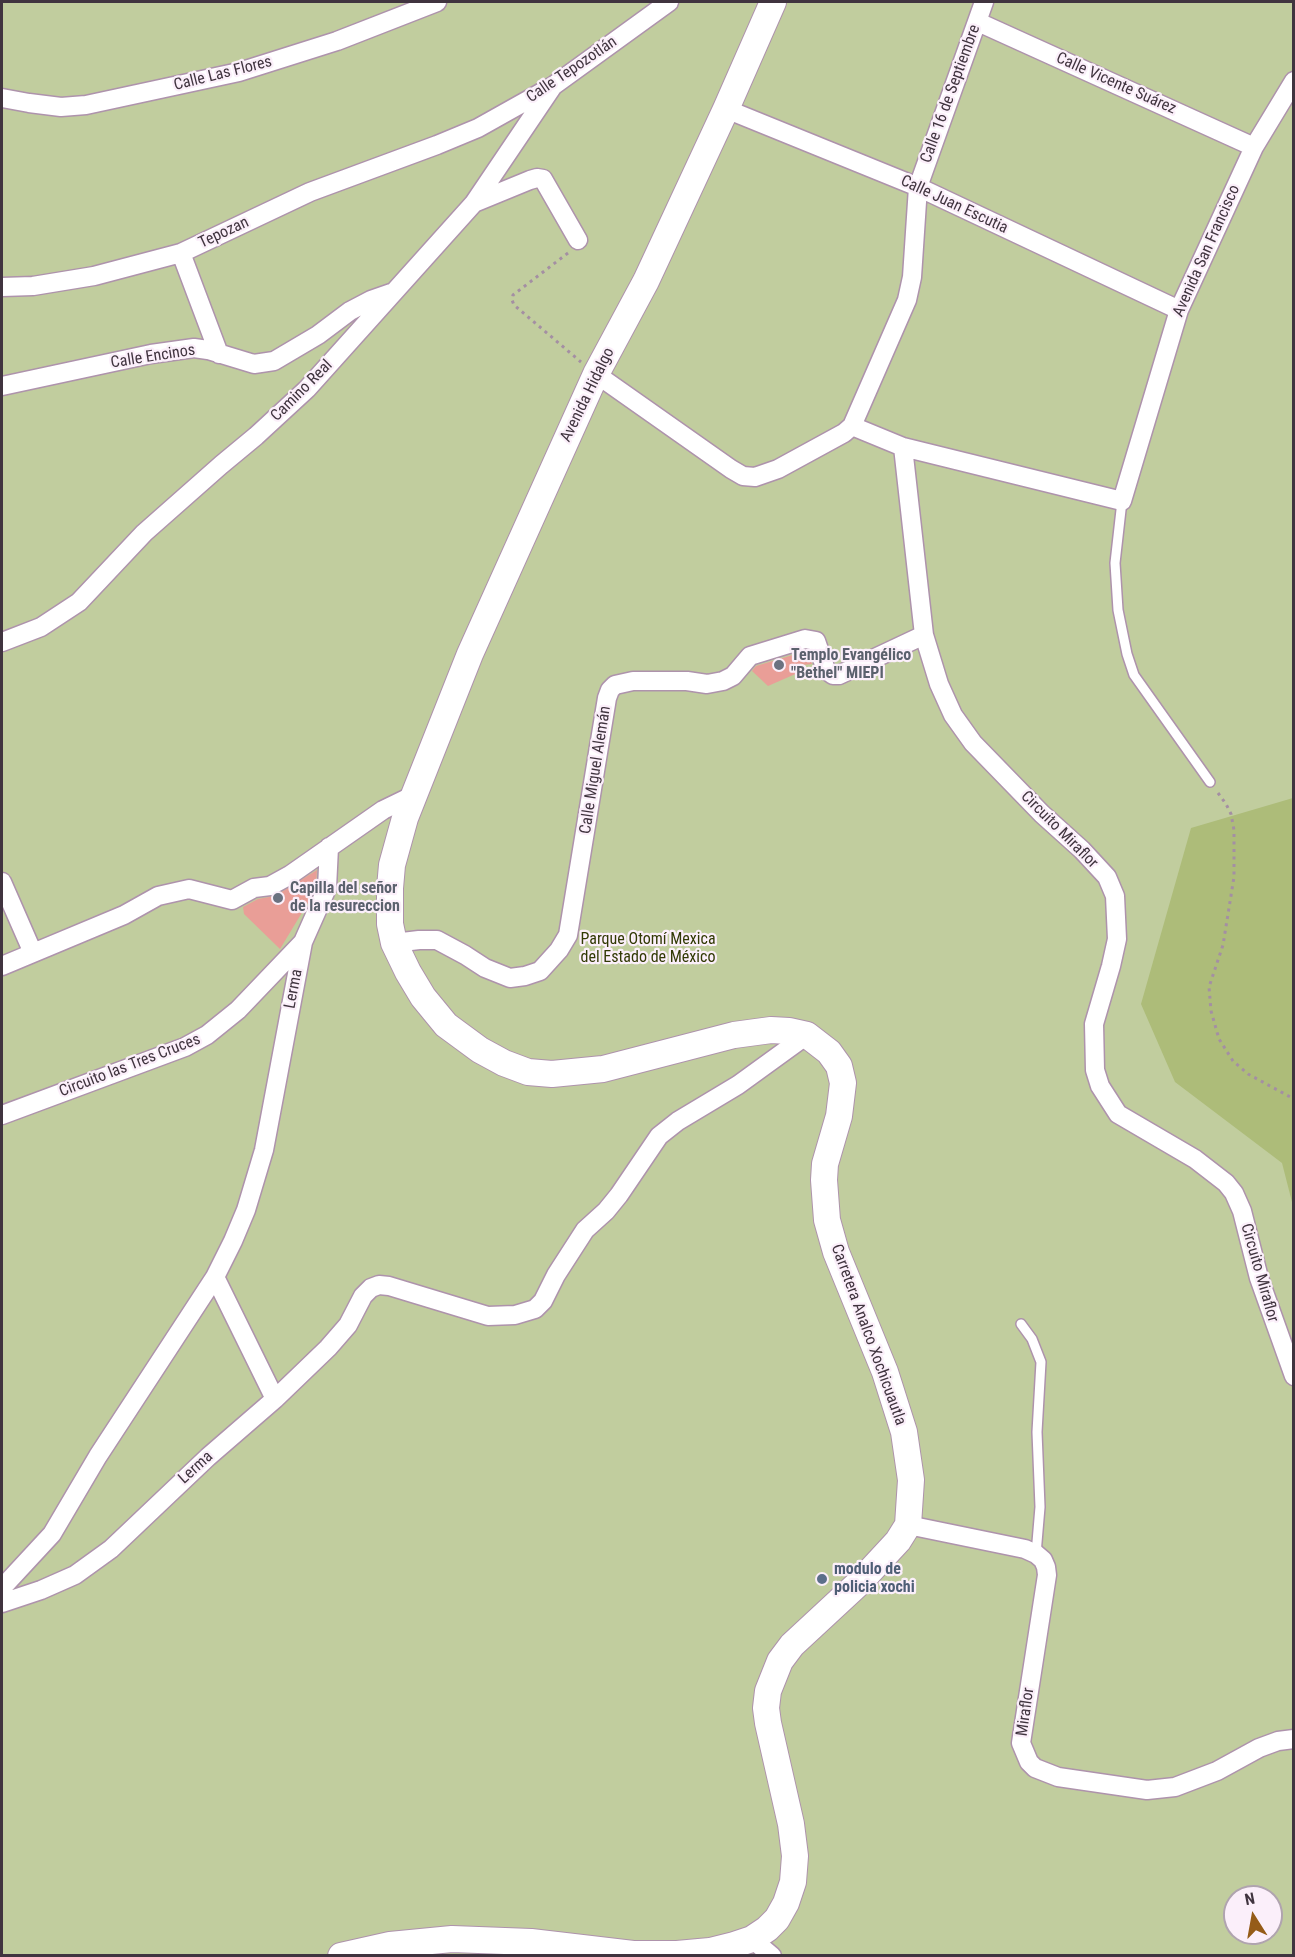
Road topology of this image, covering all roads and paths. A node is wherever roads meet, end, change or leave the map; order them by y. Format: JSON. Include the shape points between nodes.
{"nodes":[{"id":1,"x":437,"y":2,"type":"edge"},
{"id":2,"x":669,"y":2,"type":"edge"},
{"id":3,"x":772,"y":2,"type":"edge"},
{"id":4,"x":984,"y":2,"type":"edge"},
{"id":5,"x":978,"y":22,"type":"junction"},
{"id":6,"x":1293,"y":81,"type":"edge"},
{"id":7,"x":553,"y":86,"type":"junction"},
{"id":8,"x":2,"y":98,"type":"edge"},
{"id":9,"x":726,"y":109,"type":"junction"},
{"id":10,"x":437,"y":145,"type":"joint"},
{"id":11,"x":1254,"y":147,"type":"junction"},
{"id":12,"x":918,"y":187,"type":"junction"},
{"id":13,"x":474,"y":203,"type":"junction"},
{"id":14,"x":578,"y":240,"type":"joint"},
{"id":15,"x":181,"y":253,"type":"junction"},
{"id":16,"x":2,"y":287,"type":"edge"},
{"id":17,"x":393,"y":293,"type":"junction"},
{"id":18,"x":1179,"y":310,"type":"junction"},
{"id":19,"x":219,"y":354,"type":"junction"},
{"id":20,"x":596,"y":374,"type":"junction"},
{"id":21,"x":2,"y":387,"type":"edge"},
{"id":22,"x":852,"y":426,"type":"junction"},
{"id":23,"x":903,"y":447,"type":"junction"},
{"id":24,"x":1122,"y":501,"type":"junction"},
{"id":25,"x":924,"y":635,"type":"junction"},
{"id":26,"x":2,"y":642,"type":"edge"},
{"id":27,"x":1210,"y":782,"type":"joint"},
{"id":28,"x":416,"y":794,"type":"junction"},
{"id":29,"x":329,"y":847,"type":"junction"},
{"id":30,"x":2,"y":882,"type":"edge"},
{"id":31,"x":303,"y":942,"type":"junction"},
{"id":32,"x":394,"y":943,"type":"junction"},
{"id":33,"x":33,"y":953,"type":"junction"},
{"id":34,"x":2,"y":966,"type":"edge"},
{"id":35,"x":807,"y":1035,"type":"junction"},
{"id":36,"x":1293,"y":1099,"type":"edge"},
{"id":37,"x":2,"y":1115,"type":"edge"},
{"id":38,"x":215,"y":1277,"type":"junction"},
{"id":39,"x":1021,"y":1324,"type":"dead end"},
{"id":40,"x":1293,"y":1376,"type":"edge"},
{"id":41,"x":275,"y":1399,"type":"junction"},
{"id":42,"x":908,"y":1525,"type":"junction"},
{"id":43,"x":1036,"y":1554,"type":"junction"},
{"id":44,"x":2,"y":1588,"type":"edge"},
{"id":45,"x":2,"y":1603,"type":"edge"},
{"id":46,"x":1293,"y":1738,"type":"edge"},
{"id":47,"x":752,"y":1939,"type":"junction"},
{"id":48,"x":341,"y":1956,"type":"edge"},
{"id":49,"x":772,"y":1956,"type":"edge"}],
"edges":[{"from":1,"to":8,"type":"street","name":"Calle Las Flores","via":[[338,41],[238,72],[86,105],[61,106]]},
{"from":2,"to":7,"type":"street","name":"Calle Tepozotlán"},
{"from":3,"to":9,"type":"main road","name":"Avenida Hidalgo"},
{"from":4,"to":5,"type":"street","name":"Calle 16 de Septiembre"},
{"from":5,"to":11,"type":"street","name":"Calle Vicente Suárez"},
{"from":5,"to":12,"type":"street","name":"Calle 16 de Septiembre"},
{"from":6,"to":11,"type":"street","name":"Avenida San Francisco"},
{"from":7,"to":10,"type":"street","name":"Calle Tepozotlán","via":[[478,128]]},
{"from":7,"to":13,"type":"street","name":"Camino Real"},
{"from":9,"to":12,"type":"street","name":"Calle Juan Escutia"},
{"from":9,"to":20,"type":"main road","name":"Avenida Hidalgo","via":[[646,281]]},
{"from":10,"to":15,"type":"street","name":"Tepozan","via":[[310,192]]},
{"from":11,"to":18,"type":"street","name":"Avenida San Francisco"},
{"from":12,"to":18,"type":"street","name":"Calle Juan Escutia"},
{"from":12,"to":22,"type":"street","name":"Calle 16 de Septiembre","via":[[912,276],[906,300]]},
{"from":13,"to":14,"type":"street","via":[[530,180],[543,179]]},
{"from":13,"to":17,"type":"street","name":"Camino Real"},
{"from":14,"to":20,"type":"path","via":[[513,295],[512,300]]},
{"from":15,"to":16,"type":"street","name":"Tepozan","via":[[94,276]]},
{"from":15,"to":19,"type":"street"},
{"from":17,"to":19,"type":"street","name":"Calle Encinos","via":[[350,311],[274,361],[254,364]]},
{"from":17,"to":26,"type":"street","name":"Camino Real","via":[[307,389],[144,533],[79,602],[41,627]]},
{"from":18,"to":24,"type":"street","name":"Avenida San Francisco"},
{"from":19,"to":21,"type":"street","name":"Calle Encinos","via":[[194,348],[151,354]]},
{"from":20,"to":22,"type":"street","via":[[743,476],[755,477],[778,469]]},
{"from":20,"to":28,"type":"main road","name":"Avenida Hidalgo","via":[[470,654]]},
{"from":22,"to":23,"type":"street"},
{"from":23,"to":24,"type":"street"},
{"from":23,"to":25,"type":"street","name":"Circuito Miraflor"},
{"from":24,"to":27,"type":"lane","via":[[1115,563],[1118,610],[1127,654],[1134,675]]},
{"from":25,"to":32,"type":"street","name":"Calle Miguel Alemán","via":[[839,675],[826,670],[816,641],[805,639],[750,656],[733,676],[723,681],[633,681],[615,685],[607,698],[568,935],[559,950],[540,971],[510,978],[437,940]]},
{"from":25,"to":40,"type":"street","name":"Circuito Miraflor","via":[[953,716],[989,759],[1107,878],[1115,896],[1118,939],[1094,1024],[1095,1070],[1100,1086],[1118,1114],[1195,1159],[1234,1192]]},
{"from":27,"to":36,"type":"path","via":[[1226,804],[1234,830],[1234,877],[1223,945],[1209,987],[1211,1011],[1219,1039],[1233,1061]]},
{"from":28,"to":29,"type":"street","via":[[383,810]]},
{"from":28,"to":32,"type":"main road","name":"Carretera Analco Xochicuautla","via":[[392,865],[390,924]]},
{"from":29,"to":31,"type":"street","name":"Circuito las Tres Cruces","via":[[327,888]]},
{"from":29,"to":33,"type":"street","via":[[270,886],[254,888],[232,900],[189,889],[158,896],[124,915]]},
{"from":30,"to":33,"type":"street"},
{"from":31,"to":37,"type":"street","name":"Circuito las Tres Cruces","via":[[238,1010],[207,1035],[185,1047]]},
{"from":31,"to":38,"type":"street","name":"Lerma","via":[[264,1150],[246,1210]]},
{"from":32,"to":35,"type":"main road","name":"Carretera Analco Xochicuautla","via":[[423,997],[446,1025],[504,1064],[528,1072],[603,1069],[734,1035],[771,1030]]},
{"from":33,"to":34,"type":"street"},
{"from":35,"to":41,"type":"street","name":"Lerma","via":[[659,1136],[619,1195],[585,1230],[535,1309],[488,1316],[379,1285],[363,1296],[328,1348]]},
{"from":35,"to":42,"type":"main road","name":"Carretera Analco Xochicuautla","via":[[829,1052],[839,1066],[843,1083],[839,1116],[825,1164],[827,1220],[904,1432],[911,1480]]},
{"from":38,"to":41,"type":"street"},
{"from":38,"to":44,"type":"street","name":"Lerma","via":[[52,1534]]},
{"from":39,"to":43,"type":"lane","via":[[1041,1362]]},
{"from":41,"to":45,"type":"street","name":"Lerma","via":[[111,1549],[75,1575]]},
{"from":42,"to":43,"type":"street"},
{"from":42,"to":47,"type":"main road","via":[[861,1582],[792,1645],[774,1674],[766,1708],[795,1856],[793,1882],[777,1919]]},
{"from":43,"to":46,"type":"street","name":"Miraflor","via":[[1043,1560],[1047,1575],[1022,1743],[1035,1768],[1058,1777],[1147,1790],[1175,1787],[1217,1771],[1259,1748]]},
{"from":47,"to":48,"type":"main road","via":[[710,1951],[677,1954],[452,1939],[390,1945]]},
{"from":47,"to":49,"type":"street"}]}
